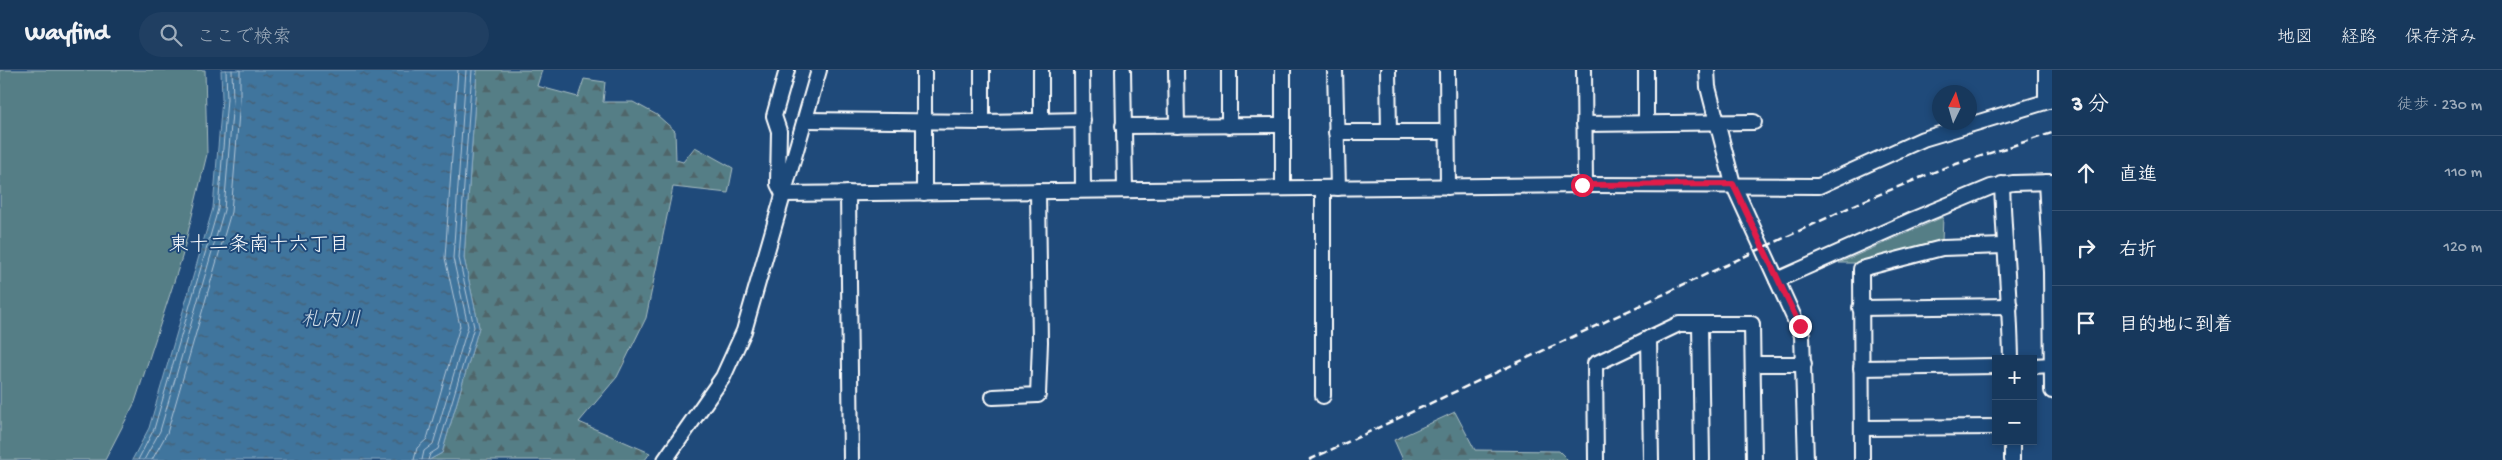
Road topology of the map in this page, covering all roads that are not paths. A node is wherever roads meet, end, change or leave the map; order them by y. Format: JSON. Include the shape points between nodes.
{"nodes":[{"id":1,"x":788,"y":70,"type":"edge"},
{"id":2,"x":819,"y":70,"type":"edge"},
{"id":3,"x":924,"y":70,"type":"edge"},
{"id":4,"x":982,"y":70,"type":"edge"},
{"id":5,"x":1041,"y":70,"type":"edge"},
{"id":6,"x":1082,"y":70,"type":"edge"},
{"id":7,"x":1123,"y":70,"type":"edge"},
{"id":8,"x":1176,"y":70,"type":"edge"},
{"id":9,"x":1229,"y":70,"type":"edge"},
{"id":10,"x":1282,"y":70,"type":"edge"},
{"id":11,"x":1336,"y":70,"type":"edge"},
{"id":12,"x":1388,"y":70,"type":"edge"},
{"id":13,"x":1447,"y":70,"type":"edge"},
{"id":14,"x":1584,"y":70,"type":"edge"},
{"id":15,"x":1646,"y":70,"type":"edge"},
{"id":16,"x":1707,"y":70,"type":"edge"},
{"id":17,"x":2046,"y":70,"type":"edge"},
{"id":18,"x":2049,"y":100,"type":"edge"},
{"id":19,"x":805,"y":120,"type":"junction"},
{"id":20,"x":1083,"y":120,"type":"junction"},
{"id":21,"x":1041,"y":121,"type":"junction"},
{"id":22,"x":924,"y":122,"type":"junction"},
{"id":23,"x":982,"y":122,"type":"junction"},
{"id":24,"x":1717,"y":122,"type":"junction"},
{"id":25,"x":1754,"y":122,"type":"dead end"},
{"id":26,"x":1646,"y":123,"type":"junction"},
{"id":27,"x":1584,"y":124,"type":"junction"},
{"id":28,"x":1283,"y":125,"type":"junction"},
{"id":29,"x":1123,"y":126,"type":"junction"},
{"id":30,"x":1177,"y":126,"type":"junction"},
{"id":31,"x":1229,"y":126,"type":"junction"},
{"id":32,"x":1336,"y":132,"type":"junction"},
{"id":33,"x":1389,"y":132,"type":"junction"},
{"id":34,"x":1448,"y":132,"type":"junction"},
{"id":35,"x":2049,"y":182,"type":"edge"},
{"id":36,"x":1733,"y":184,"type":"junction"},
{"id":37,"x":2002,"y":184,"type":"junction"},
{"id":38,"x":1585,"y":185,"type":"junction"},
{"id":39,"x":1448,"y":187,"type":"junction"},
{"id":40,"x":1283,"y":188,"type":"junction"},
{"id":41,"x":1322,"y":188,"type":"junction"},
{"id":42,"x":1338,"y":188,"type":"junction"},
{"id":43,"x":1083,"y":190,"type":"junction"},
{"id":44,"x":1125,"y":190,"type":"junction"},
{"id":45,"x":1038,"y":191,"type":"junction"},
{"id":46,"x":924,"y":192,"type":"junction"},
{"id":47,"x":848,"y":193,"type":"junction"},
{"id":48,"x":783,"y":194,"type":"junction"},
{"id":49,"x":2004,"y":246,"type":"junction"},
{"id":50,"x":1777,"y":280,"type":"junction"},
{"id":51,"x":2010,"y":306,"type":"junction"},
{"id":52,"x":1860,"y":308,"type":"junction"},
{"id":53,"x":1700,"y":324,"type":"junction"},
{"id":54,"x":1650,"y":338,"type":"junction"},
{"id":55,"x":2011,"y":355,"type":"edge"},
{"id":56,"x":1753,"y":364,"type":"junction"},
{"id":57,"x":1804,"y":364,"type":"junction"},
{"id":58,"x":1992,"y":366,"type":"edge"},
{"id":59,"x":2037,"y":366,"type":"edge"},
{"id":60,"x":2052,"y":366,"type":"edge"},
{"id":61,"x":1861,"y":368,"type":"junction"},
{"id":62,"x":2052,"y":391,"type":"edge"},
{"id":63,"x":1323,"y":396,"type":"dead end"},
{"id":64,"x":993,"y":397,"type":"dead end"},
{"id":65,"x":1992,"y":426,"type":"edge"},
{"id":66,"x":1862,"y":428,"type":"junction"},
{"id":67,"x":2012,"y":445,"type":"edge"},
{"id":68,"x":665,"y":460,"type":"edge"},
{"id":69,"x":851,"y":460,"type":"edge"},
{"id":70,"x":1596,"y":460,"type":"edge"},
{"id":71,"x":1651,"y":460,"type":"edge"},
{"id":72,"x":1702,"y":460,"type":"edge"},
{"id":73,"x":1754,"y":460,"type":"edge"},
{"id":74,"x":1806,"y":460,"type":"edge"},
{"id":75,"x":1862,"y":460,"type":"edge"},
{"id":76,"x":2012,"y":460,"type":"edge"}],
"edges":[{"from":1,"to":48,"type":"street","via":[[774,116],[779,131],[778,184]]},
{"from":2,"to":19,"type":"street"},
{"from":3,"to":22,"type":"street"},
{"from":4,"to":23,"type":"street"},
{"from":5,"to":21,"type":"street"},
{"from":6,"to":20,"type":"street"},
{"from":7,"to":29,"type":"street"},
{"from":8,"to":30,"type":"street"},
{"from":9,"to":31,"type":"street"},
{"from":10,"to":28,"type":"street"},
{"from":11,"to":32,"type":"street"},
{"from":12,"to":33,"type":"street"},
{"from":13,"to":34,"type":"street"},
{"from":14,"to":27,"type":"street"},
{"from":15,"to":26,"type":"street"},
{"from":16,"to":24,"type":"street"},
{"from":17,"to":18,"type":"street"},
{"from":18,"to":36,"type":"street","via":[[1923,139],[1819,186]]},
{"from":19,"to":22,"type":"street"},
{"from":19,"to":48,"type":"street"},
{"from":20,"to":21,"type":"street"},
{"from":20,"to":43,"type":"street"},
{"from":21,"to":23,"type":"street"},
{"from":22,"to":23,"type":"street"},
{"from":22,"to":46,"type":"street"},
{"from":24,"to":25,"type":"street"},
{"from":24,"to":26,"type":"street"},
{"from":24,"to":36,"type":"street"},
{"from":26,"to":27,"type":"street"},
{"from":27,"to":38,"type":"street"},
{"from":28,"to":31,"type":"street"},
{"from":28,"to":40,"type":"street"},
{"from":29,"to":30,"type":"street"},
{"from":29,"to":44,"type":"street"},
{"from":30,"to":31,"type":"street"},
{"from":32,"to":33,"type":"street"},
{"from":32,"to":42,"type":"street"},
{"from":33,"to":34,"type":"street"},
{"from":34,"to":39,"type":"street"},
{"from":35,"to":37,"type":"street"},
{"from":35,"to":60,"type":"street"},
{"from":36,"to":38,"type":"street"},
{"from":36,"to":50,"type":"street"},
{"from":37,"to":49,"type":"street"},
{"from":37,"to":50,"type":"street"},
{"from":38,"to":39,"type":"street"},
{"from":39,"to":42,"type":"street"},
{"from":40,"to":41,"type":"street"},
{"from":40,"to":44,"type":"street"},
{"from":41,"to":42,"type":"street"},
{"from":41,"to":63,"type":"street"},
{"from":43,"to":44,"type":"street"},
{"from":43,"to":45,"type":"street"},
{"from":45,"to":46,"type":"street"},
{"from":45,"to":64,"type":"street","via":[[1038,395]]},
{"from":46,"to":47,"type":"street"},
{"from":47,"to":48,"type":"street"},
{"from":47,"to":69,"type":"street"},
{"from":48,"to":68,"type":"street","via":[[744,331],[723,377]]},
{"from":49,"to":51,"type":"street"},
{"from":49,"to":52,"type":"street","via":[[1942,248],[1861,269]]},
{"from":50,"to":57,"type":"street","via":[[1800,326]]},
{"from":51,"to":52,"type":"street"},
{"from":51,"to":55,"type":"street"},
{"from":52,"to":61,"type":"street"},
{"from":53,"to":54,"type":"street","via":[[1679,324]]},
{"from":53,"to":56,"type":"street","via":[[1752,324]]},
{"from":53,"to":72,"type":"street"},
{"from":54,"to":70,"type":"street","via":[[1595,364]]},
{"from":54,"to":71,"type":"street"},
{"from":56,"to":57,"type":"street"},
{"from":56,"to":73,"type":"street"},
{"from":57,"to":74,"type":"street"},
{"from":58,"to":61,"type":"street"},
{"from":59,"to":60,"type":"street"},
{"from":60,"to":62,"type":"street"},
{"from":61,"to":66,"type":"street"},
{"from":65,"to":66,"type":"street"},
{"from":66,"to":75,"type":"street"},
{"from":67,"to":76,"type":"street"}]}
